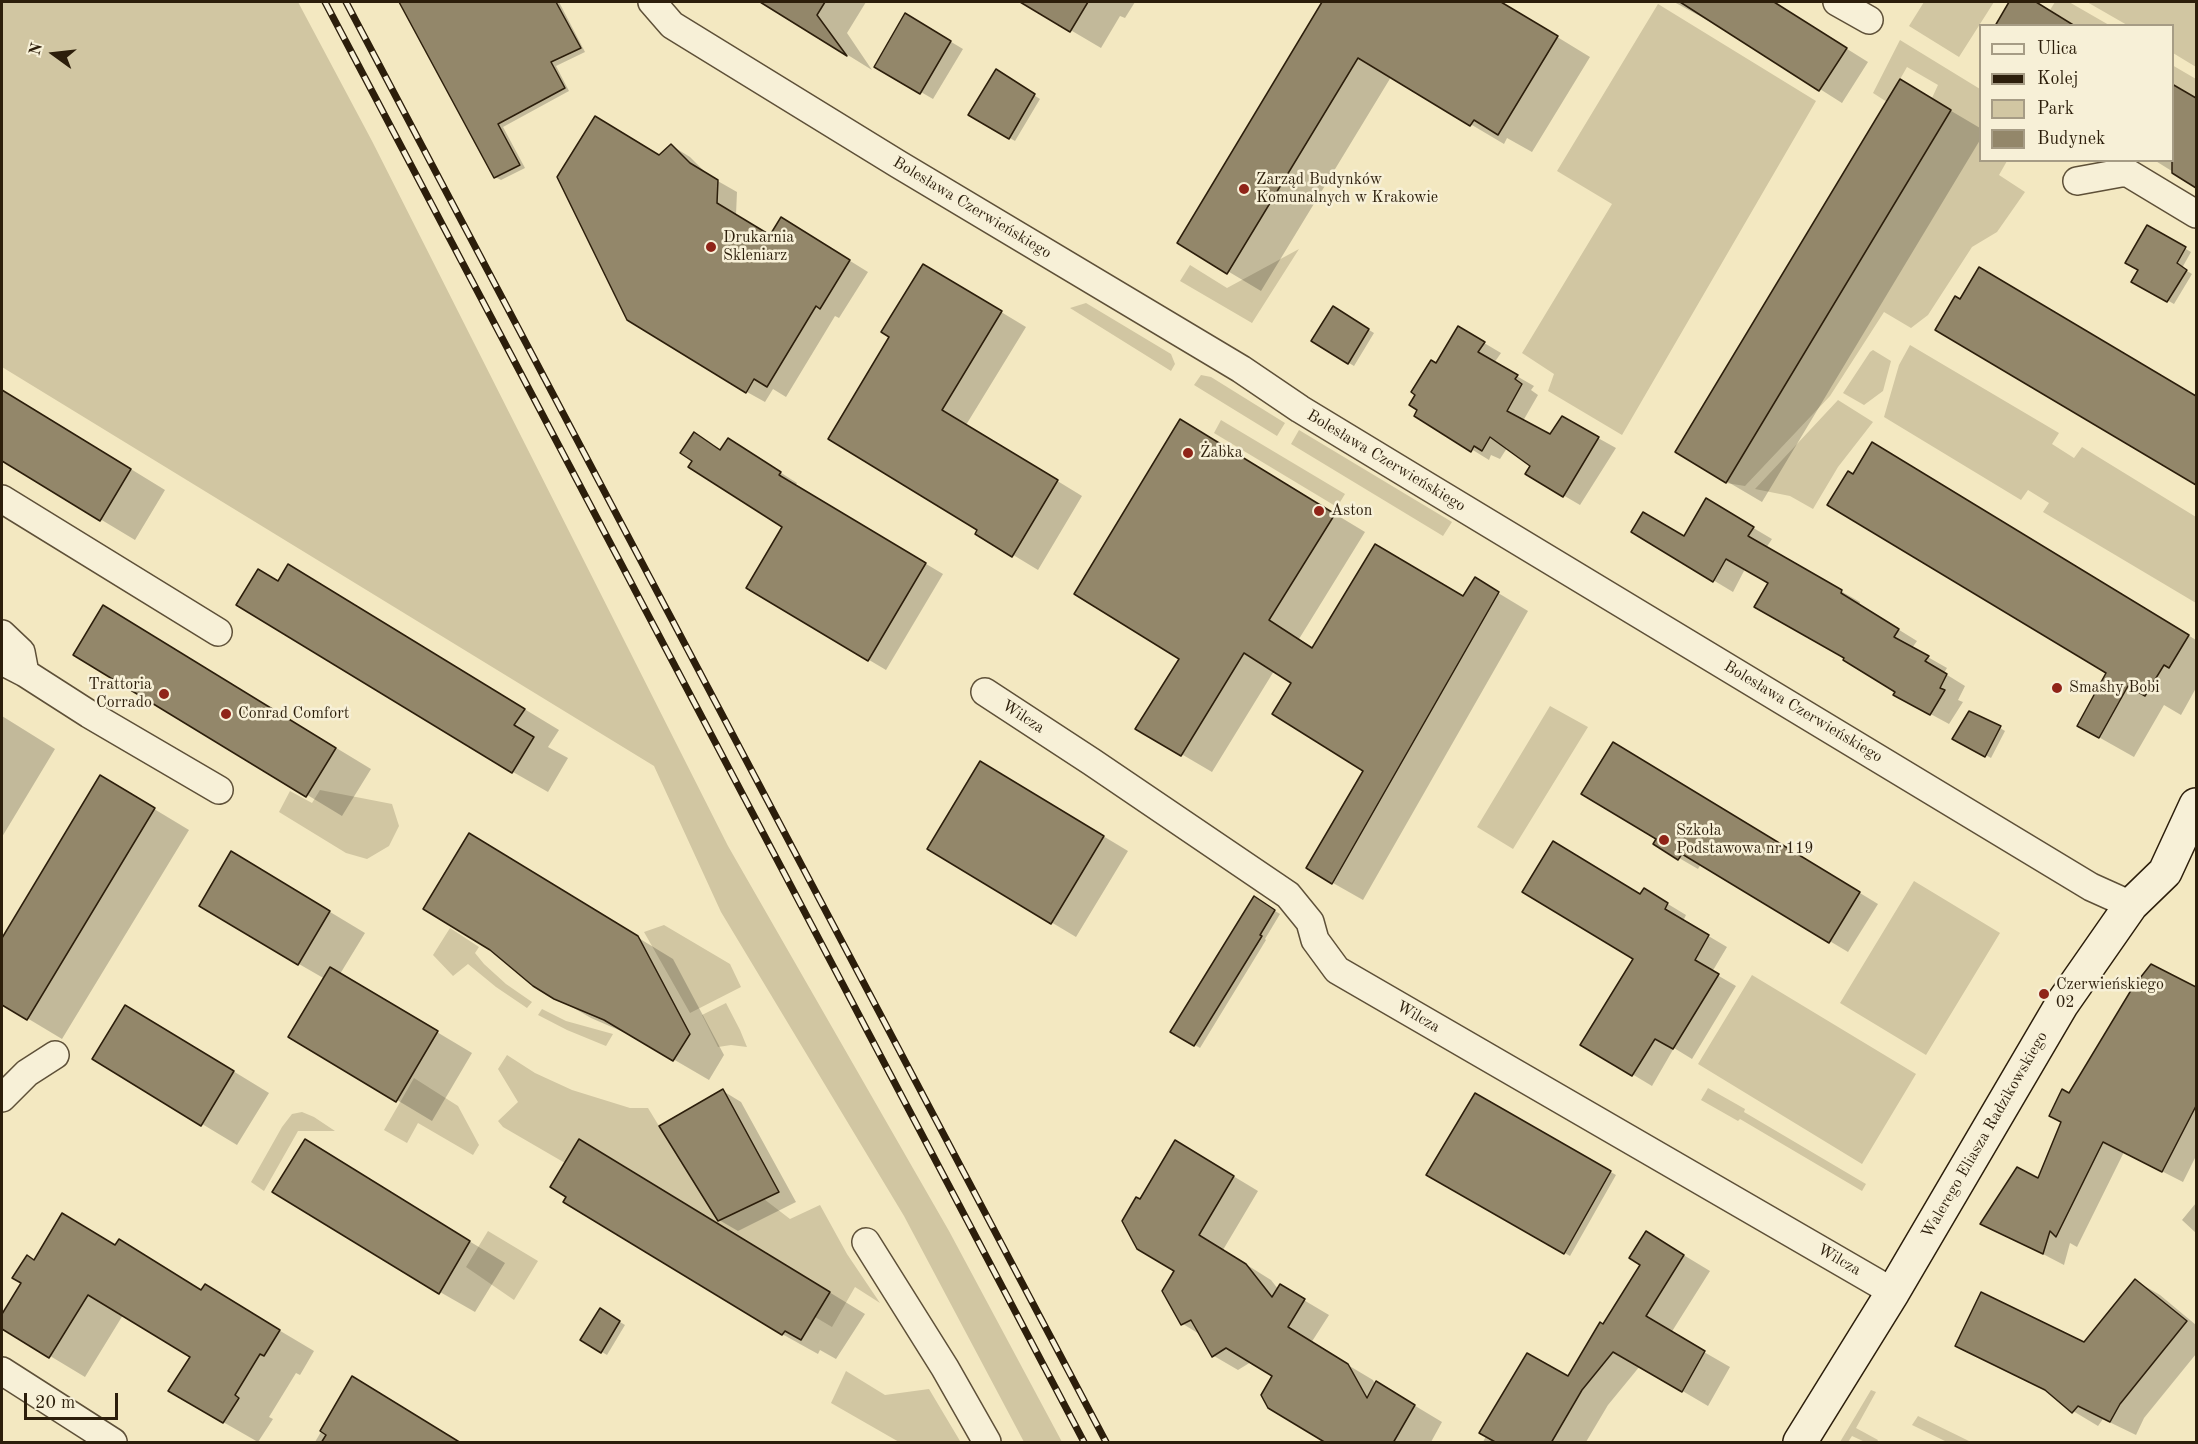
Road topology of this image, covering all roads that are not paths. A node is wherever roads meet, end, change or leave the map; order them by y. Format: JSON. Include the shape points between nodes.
{"nodes":[{"id":1,"x":652,"y":2,"type":"edge"},
{"id":2,"x":1837,"y":2,"type":"edge"},
{"id":3,"x":1869,"y":20,"type":"dead end"},
{"id":4,"x":2077,"y":182,"type":"dead end"},
{"id":5,"x":2196,"y":214,"type":"edge"},
{"id":6,"x":2,"y":499,"type":"edge"},
{"id":7,"x":218,"y":632,"type":"dead end"},
{"id":8,"x":2,"y":634,"type":"edge"},
{"id":9,"x":13,"y":667,"type":"edge"},
{"id":10,"x":985,"y":692,"type":"dead end"},
{"id":11,"x":219,"y":790,"type":"dead end"},
{"id":12,"x":2196,"y":805,"type":"edge"},
{"id":13,"x":2132,"y":905,"type":"junction"},
{"id":14,"x":55,"y":1055,"type":"dead end"},
{"id":15,"x":2,"y":1098,"type":"edge"},
{"id":16,"x":866,"y":1242,"type":"dead end"},
{"id":17,"x":1893,"y":1292,"type":"junction"},
{"id":18,"x":2,"y":1371,"type":"edge"},
{"id":19,"x":113,"y":1443,"type":"edge"},
{"id":20,"x":987,"y":1443,"type":"edge"},
{"id":21,"x":1800,"y":1443,"type":"edge"}],
"edges":[{"from":1,"to":13,"type":"street","name":"Bolesława Czerwieńskiego","via":[[672,25],[898,164],[2091,887]]},
{"from":2,"to":3,"type":"street"},
{"from":4,"to":5,"type":"street","via":[[2128,173]]},
{"from":6,"to":7,"type":"street"},
{"from":8,"to":9,"type":"street","via":[[21,652]]},
{"from":9,"to":11,"type":"street"},
{"from":10,"to":17,"type":"street","name":"Wilcza","via":[[1288,895],[1310,922],[1315,940],[1337,970]]},
{"from":12,"to":13,"type":"street","name":"Walerego Eliasza Radzikowskiego","via":[[2165,872]]},
{"from":13,"to":17,"type":"street","name":"Walerego Eliasza Radzikowskiego","via":[[2062,1004]]},
{"from":14,"to":15,"type":"street","via":[[27,1072]]},
{"from":16,"to":20,"type":"street"},
{"from":17,"to":21,"type":"street","name":"Walerego Eliasza Radzikowskiego"},
{"from":18,"to":19,"type":"street"}]}
